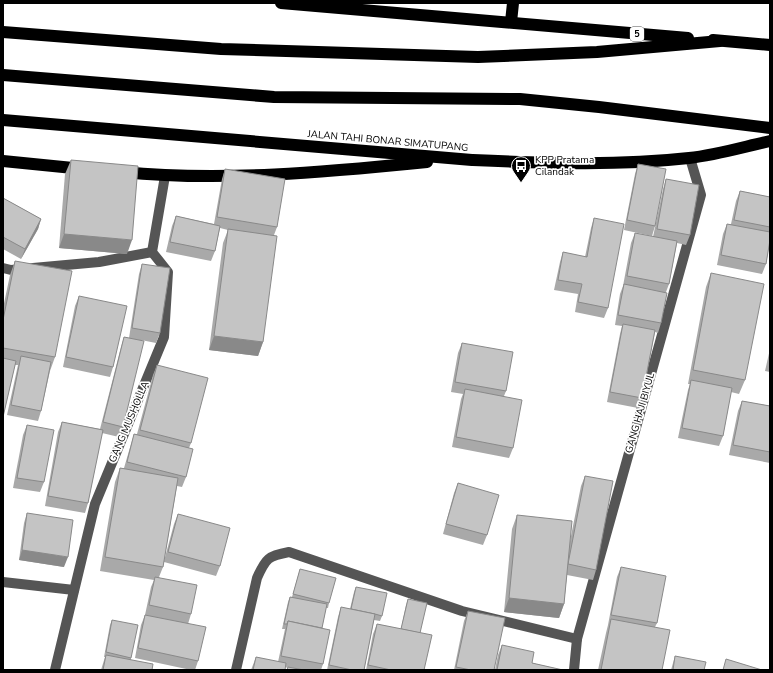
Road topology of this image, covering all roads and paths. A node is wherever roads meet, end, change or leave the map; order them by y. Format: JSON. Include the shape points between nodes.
{"nodes":[{"id":1,"x":281,"y":3,"type":"edge"},
{"id":2,"x":513,"y":3,"type":"edge"},
{"id":3,"x":511,"y":22,"type":"junction"},
{"id":4,"x":3,"y":32,"type":"edge"},
{"id":5,"x":720,"y":41,"type":"junction"},
{"id":6,"x":770,"y":45,"type":"edge"},
{"id":7,"x":3,"y":75,"type":"edge"},
{"id":8,"x":3,"y":120,"type":"edge"},
{"id":9,"x":770,"y":128,"type":"edge"},
{"id":10,"x":770,"y":141,"type":"edge"},
{"id":11,"x":690,"y":158,"type":"junction"},
{"id":12,"x":460,"y":159,"type":"junction"},
{"id":13,"x":3,"y":161,"type":"edge"},
{"id":14,"x":96,"y":170,"type":"edge"},
{"id":15,"x":111,"y":171,"type":"edge"},
{"id":16,"x":165,"y":176,"type":"junction"},
{"id":17,"x":152,"y":252,"type":"junction"},
{"id":18,"x":3,"y":268,"type":"edge"},
{"id":19,"x":3,"y":582,"type":"edge"},
{"id":20,"x":74,"y":590,"type":"junction"},
{"id":21,"x":577,"y":639,"type":"junction"},
{"id":22,"x":55,"y":670,"type":"edge"},
{"id":23,"x":236,"y":670,"type":"edge"},
{"id":24,"x":574,"y":670,"type":"edge"}],
"edges":[{"from":1,"to":3,"type":"highway","number":"5"},
{"from":2,"to":3,"type":"highway"},
{"from":3,"to":5,"type":"highway","number":"5"},
{"from":4,"to":5,"type":"highway","via":[[221,49],[478,57],[597,52]]},
{"from":5,"to":6,"type":"highway","number":"5"},
{"from":7,"to":9,"type":"highway","via":[[274,97],[520,99]]},
{"from":8,"to":12,"type":"highway","name":"JALAN TAHI BONAR SIMATUPANG"},
{"from":10,"to":11,"type":"highway","name":"JALAN TAHI BONAR SIMATUPANG"},
{"from":11,"to":12,"type":"highway","name":"JALAN TAHI BONAR SIMATUPANG","via":[[602,164]]},
{"from":11,"to":21,"type":"street","name":"GANG HAJI BIYUL","via":[[701,195]]},
{"from":12,"to":16,"type":"highway","via":[[325,172]]},
{"from":13,"to":14,"type":"highway"},
{"from":15,"to":16,"type":"highway"},
{"from":16,"to":17,"type":"street"},
{"from":17,"to":18,"type":"street","via":[[99,262],[11,270]]},
{"from":17,"to":20,"type":"street","name":"GANG MUSHOLLA","via":[[168,272],[164,337],[95,504]]},
{"from":19,"to":20,"type":"street"},
{"from":20,"to":22,"type":"street","name":"GANG MUSHOLLA"},
{"from":21,"to":23,"type":"street","via":[[462,611],[289,552],[272,555],[263,565],[257,578]]},
{"from":21,"to":24,"type":"street","name":"GANG HAJI BIYUL"}]}
